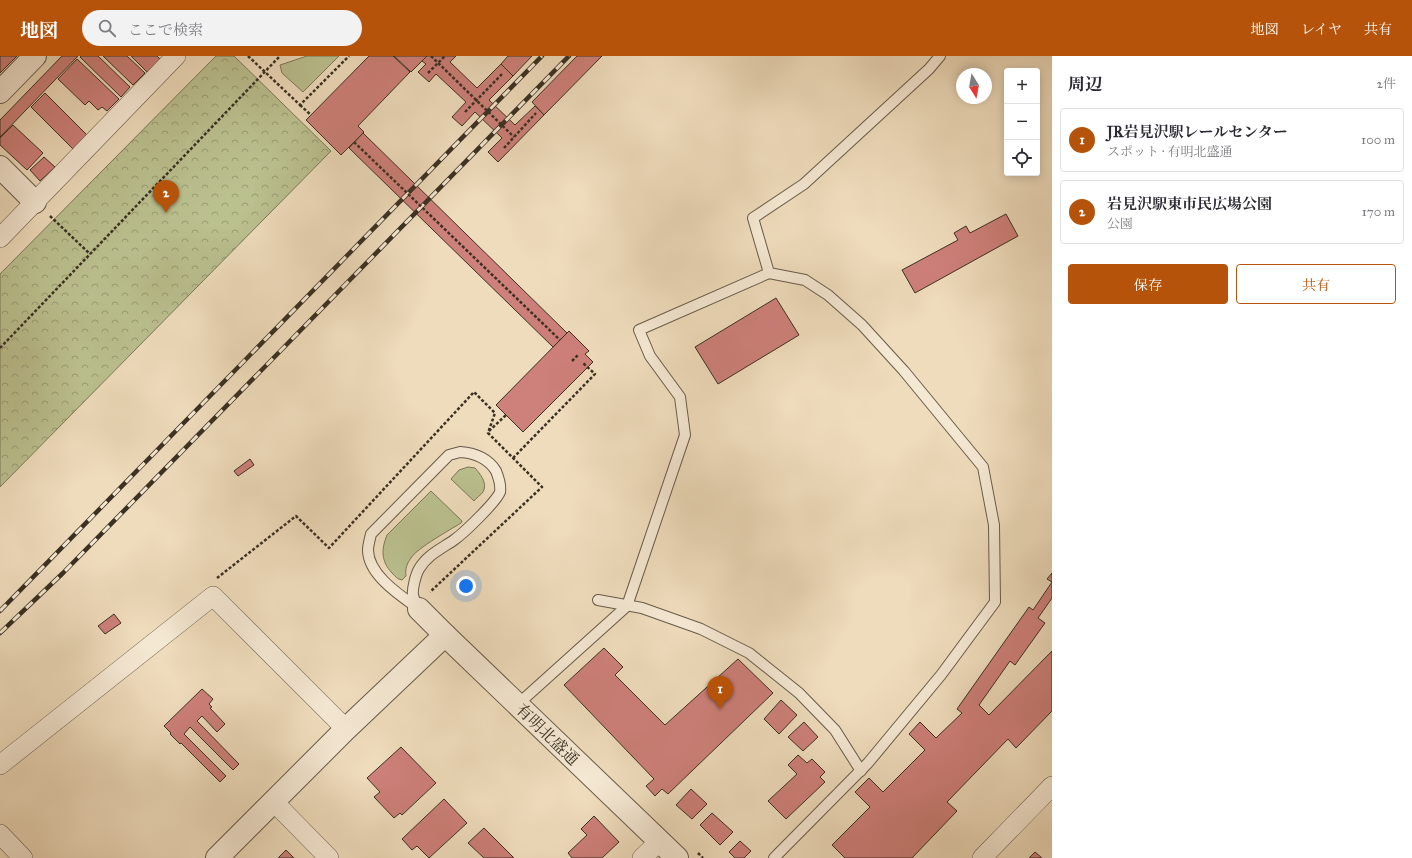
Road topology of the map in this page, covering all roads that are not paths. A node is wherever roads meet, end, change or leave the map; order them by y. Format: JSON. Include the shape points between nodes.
{"nodes":[{"id":1,"x":35,"y":56,"type":"edge"},
{"id":2,"x":176,"y":56,"type":"edge"},
{"id":3,"x":940,"y":56,"type":"edge"},
{"id":4,"x":0,"y":92,"type":"edge"},
{"id":5,"x":0,"y":167,"type":"edge"},
{"id":6,"x":35,"y":202,"type":"junction"},
{"id":7,"x":0,"y":238,"type":"edge"},
{"id":8,"x":769,"y":273,"type":"junction"},
{"id":9,"x":598,"y":600,"type":"dead end"},
{"id":10,"x":424,"y":601,"type":"junction"},
{"id":11,"x":627,"y":606,"type":"junction"},
{"id":12,"x":445,"y":635,"type":"junction"},
{"id":13,"x":517,"y":704,"type":"junction"},
{"id":14,"x":346,"y":729,"type":"junction"},
{"id":15,"x":0,"y":765,"type":"edge"},
{"id":16,"x":861,"y":770,"type":"junction"},
{"id":17,"x":1052,"y":786,"type":"edge"},
{"id":18,"x":273,"y":801,"type":"junction"},
{"id":19,"x":0,"y":834,"type":"edge"},
{"id":20,"x":660,"y":841,"type":"junction"},
{"id":21,"x":687,"y":855,"type":"edge"},
{"id":22,"x":23,"y":858,"type":"edge"},
{"id":23,"x":217,"y":858,"type":"edge"},
{"id":24,"x":329,"y":858,"type":"edge"},
{"id":25,"x":642,"y":858,"type":"edge"},
{"id":26,"x":774,"y":858,"type":"edge"},
{"id":27,"x":982,"y":858,"type":"edge"}],
"edges":[{"from":1,"to":4,"type":"street"},
{"from":2,"to":6,"type":"street"},
{"from":3,"to":8,"type":"lane","via":[[804,184],[753,218]]},
{"from":5,"to":6,"type":"street"},
{"from":6,"to":7,"type":"street"},
{"from":8,"to":11,"type":"lane","via":[[640,330],[650,356],[680,397],[685,435]]},
{"from":8,"to":16,"type":"lane","via":[[805,280],[828,295],[862,325],[904,371],[983,467],[994,525],[995,602],[941,675]]},
{"from":9,"to":11,"type":"lane"},
{"from":10,"to":10,"type":"lane","via":[[394,590],[372,566],[368,550],[371,534],[448,454],[472,453],[482,457],[495,470],[500,491],[494,502],[454,539],[432,554],[420,568],[413,595]]},
{"from":10,"to":12,"type":"street","name":"有明北盛通"},
{"from":11,"to":13,"type":"lane"},
{"from":11,"to":16,"type":"lane","via":[[642,608],[702,630],[749,653],[799,693],[835,730]]},
{"from":12,"to":13,"type":"street","name":"有明北盛通"},
{"from":12,"to":14,"type":"street"},
{"from":13,"to":20,"type":"street","name":"有明北盛通"},
{"from":14,"to":15,"type":"street","via":[[213,596]]},
{"from":14,"to":18,"type":"street"},
{"from":16,"to":26,"type":"lane"},
{"from":17,"to":27,"type":"street"},
{"from":18,"to":23,"type":"street"},
{"from":18,"to":24,"type":"street"},
{"from":19,"to":22,"type":"street"},
{"from":20,"to":21,"type":"street","name":"有明北盛通"},
{"from":20,"to":25,"type":"street"}]}
